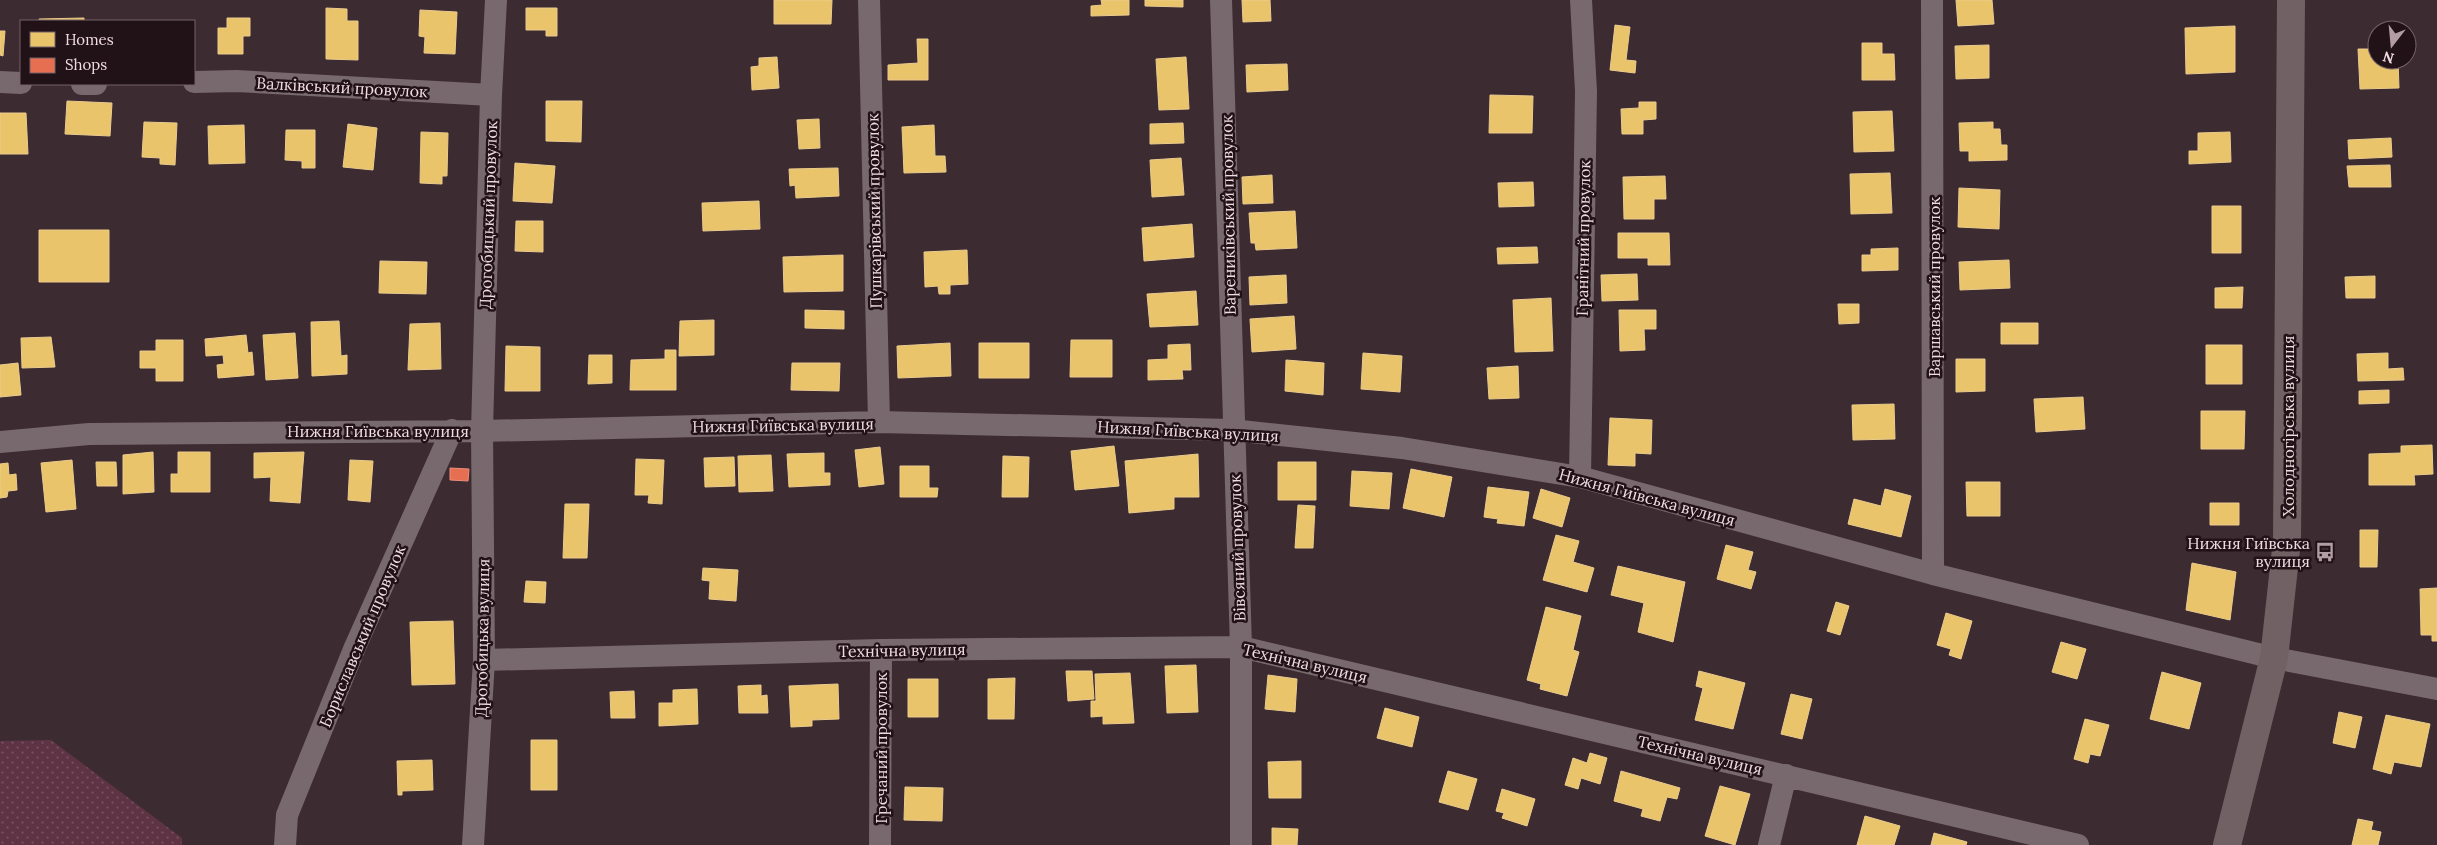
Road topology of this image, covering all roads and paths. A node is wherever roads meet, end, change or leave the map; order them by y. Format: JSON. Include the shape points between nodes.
{"nodes":[{"id":1,"x":496,"y":0,"type":"edge"},
{"id":2,"x":869,"y":0,"type":"edge"},
{"id":3,"x":1221,"y":0,"type":"edge"},
{"id":4,"x":1581,"y":0,"type":"edge"},
{"id":5,"x":1932,"y":0,"type":"edge"},
{"id":6,"x":2291,"y":0,"type":"edge"},
{"id":7,"x":0,"y":82,"type":"edge"},
{"id":8,"x":195,"y":82,"type":"edge"},
{"id":9,"x":20,"y":83,"type":"edge"},
{"id":10,"x":491,"y":96,"type":"junction"},
{"id":11,"x":879,"y":422,"type":"junction"},
{"id":12,"x":452,"y":430,"type":"junction"},
{"id":13,"x":1232,"y":430,"type":"junction"},
{"id":14,"x":482,"y":431,"type":"junction"},
{"id":15,"x":0,"y":442,"type":"edge"},
{"id":16,"x":1580,"y":477,"type":"junction"},
{"id":17,"x":1933,"y":574,"type":"junction"},
{"id":18,"x":1241,"y":647,"type":"junction"},
{"id":19,"x":881,"y":650,"type":"junction"},
{"id":20,"x":2274,"y":658,"type":"junction"},
{"id":21,"x":484,"y":660,"type":"junction"},
{"id":22,"x":2437,"y":689,"type":"edge"},
{"id":23,"x":1786,"y":775,"type":"junction"},
{"id":24,"x":285,"y":845,"type":"edge"},
{"id":25,"x":473,"y":845,"type":"edge"},
{"id":26,"x":880,"y":845,"type":"edge"},
{"id":27,"x":1241,"y":845,"type":"edge"},
{"id":28,"x":1769,"y":845,"type":"edge"},
{"id":29,"x":2078,"y":845,"type":"edge"},
{"id":30,"x":2227,"y":845,"type":"edge"}],
"edges":[{"from":1,"to":10,"type":"street","name":"Дрогобицький провулок"},
{"from":2,"to":11,"type":"street","name":"Пушкарівський провулок"},
{"from":3,"to":13,"type":"street","name":"Варениківський провулок"},
{"from":4,"to":16,"type":"street","name":"Гранітний провулок","via":[[1586,91]]},
{"from":5,"to":17,"type":"street","name":"Варшавський провулок"},
{"from":6,"to":20,"type":"main road","name":"Холодногірська вулиця","via":[[2287,540]]},
{"from":7,"to":9,"type":"street"},
{"from":8,"to":10,"type":"street","name":"Валківський провулок","via":[[236,81]]},
{"from":10,"to":14,"type":"street","name":"Дрогобицький провулок"},
{"from":11,"to":13,"type":"street","name":"Нижня Гиївська вулиця"},
{"from":11,"to":14,"type":"street","name":"Нижня Гиївська вулиця"},
{"from":12,"to":14,"type":"street","name":"Нижня Гиївська вулиця"},
{"from":12,"to":15,"type":"street","name":"Нижня Гиївська вулиця","via":[[89,434]]},
{"from":12,"to":24,"type":"street","name":"Бориславський провулок","via":[[355,647],[287,815]]},
{"from":13,"to":16,"type":"street","name":"Нижня Гиївська вулиця","via":[[1402,448]]},
{"from":13,"to":18,"type":"street","name":"Вівсяний провулок"},
{"from":14,"to":21,"type":"street","name":"Дрогобицька вулиця"},
{"from":16,"to":17,"type":"street","name":"Нижня Гиївська вулиця"},
{"from":17,"to":20,"type":"street","name":"Нижня Гиївська вулиця"},
{"from":18,"to":19,"type":"street","name":"Технічна вулиця"},
{"from":18,"to":23,"type":"street","name":"Технічна вулиця"},
{"from":18,"to":27,"type":"street","name":"Вівсяний провулок"},
{"from":19,"to":21,"type":"street","name":"Технічна вулиця"},
{"from":19,"to":26,"type":"street","name":"Гречаний провулок"},
{"from":20,"to":22,"type":"street","name":"Нижня Гиївська вулиця"},
{"from":20,"to":30,"type":"main road","name":"Холодногірська вулиця"},
{"from":21,"to":25,"type":"street","name":"Дрогобицька вулиця"},
{"from":23,"to":28,"type":"street"},
{"from":23,"to":29,"type":"street","name":"Технічна вулиця"}]}
